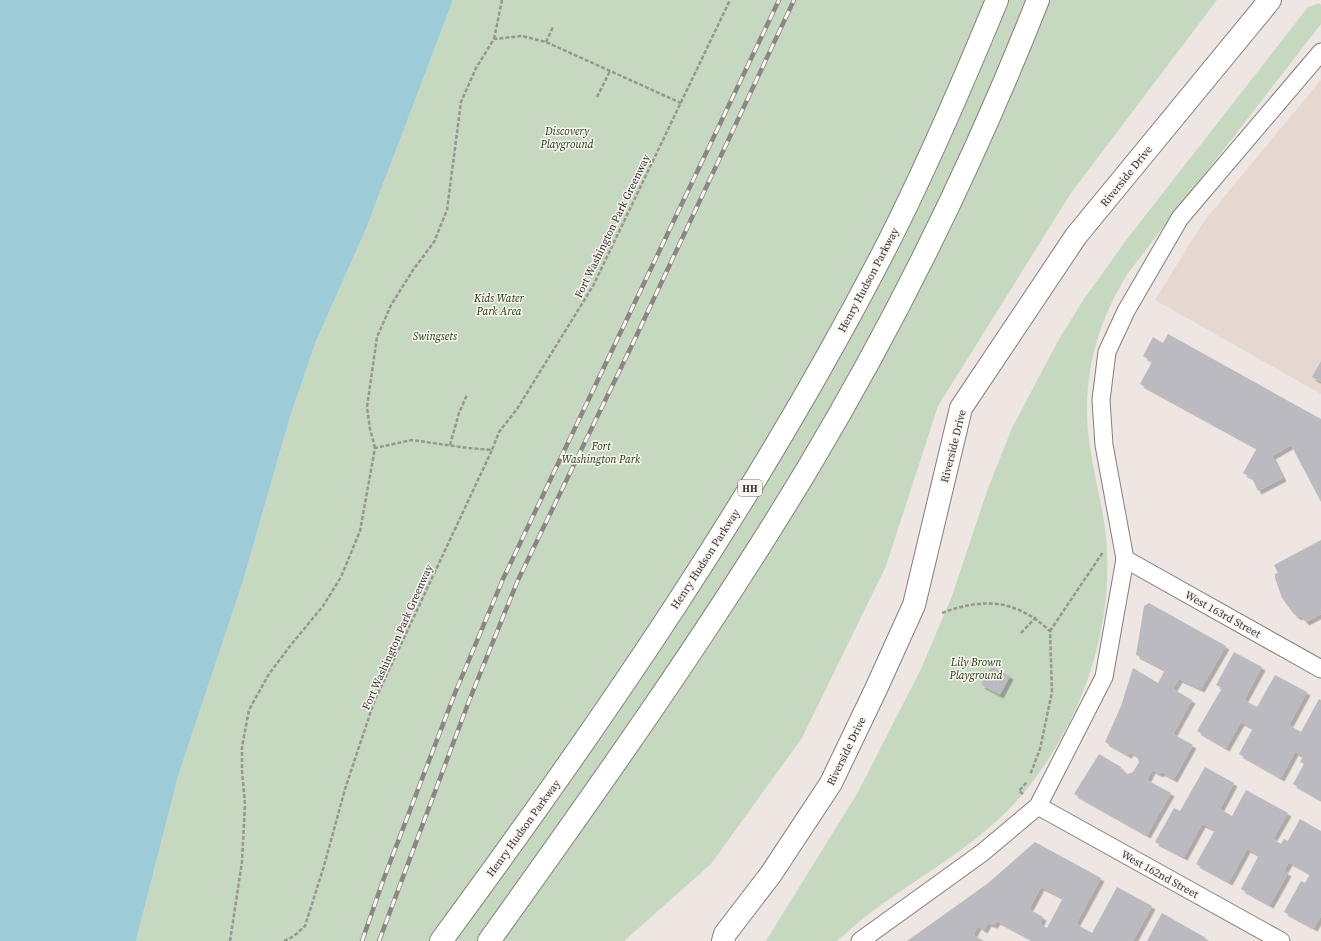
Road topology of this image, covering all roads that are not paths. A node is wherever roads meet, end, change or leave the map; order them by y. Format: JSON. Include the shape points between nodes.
{"nodes":[{"id":1,"x":997,"y":0,"type":"edge"},
{"id":2,"x":1038,"y":0,"type":"edge"},
{"id":3,"x":1270,"y":0,"type":"edge"},
{"id":4,"x":1321,"y":52,"type":"edge"},
{"id":5,"x":1125,"y":559,"type":"junction"},
{"id":6,"x":1321,"y":669,"type":"edge"},
{"id":7,"x":1031,"y":801,"type":"junction"},
{"id":8,"x":722,"y":939,"type":"edge"},
{"id":9,"x":441,"y":941,"type":"edge"},
{"id":10,"x":489,"y":941,"type":"edge"},
{"id":11,"x":860,"y":941,"type":"edge"},
{"id":12,"x":1282,"y":941,"type":"edge"}],
"edges":[{"from":1,"to":9,"type":"main road","name":"Henry Hudson Parkway","number":"HH","via":[[950,111],[884,250],[773,451],[692,581],[612,702]]},
{"from":2,"to":10,"type":"main road","via":[[992,109],[925,254],[809,466],[680,669],[590,801]]},
{"from":3,"to":8,"type":"main road","name":"Riverside Drive","via":[[1076,236],[962,408],[914,605],[880,682],[831,783],[771,874]]},
{"from":4,"to":5,"type":"street","via":[[1180,218],[1126,311],[1107,352],[1101,400],[1104,445]]},
{"from":5,"to":6,"type":"street","name":"West 163rd Street"},
{"from":5,"to":7,"type":"street","via":[[1104,677]]},
{"from":7,"to":11,"type":"street","via":[[982,853]]},
{"from":7,"to":12,"type":"street","name":"West 162nd Street"}]}
